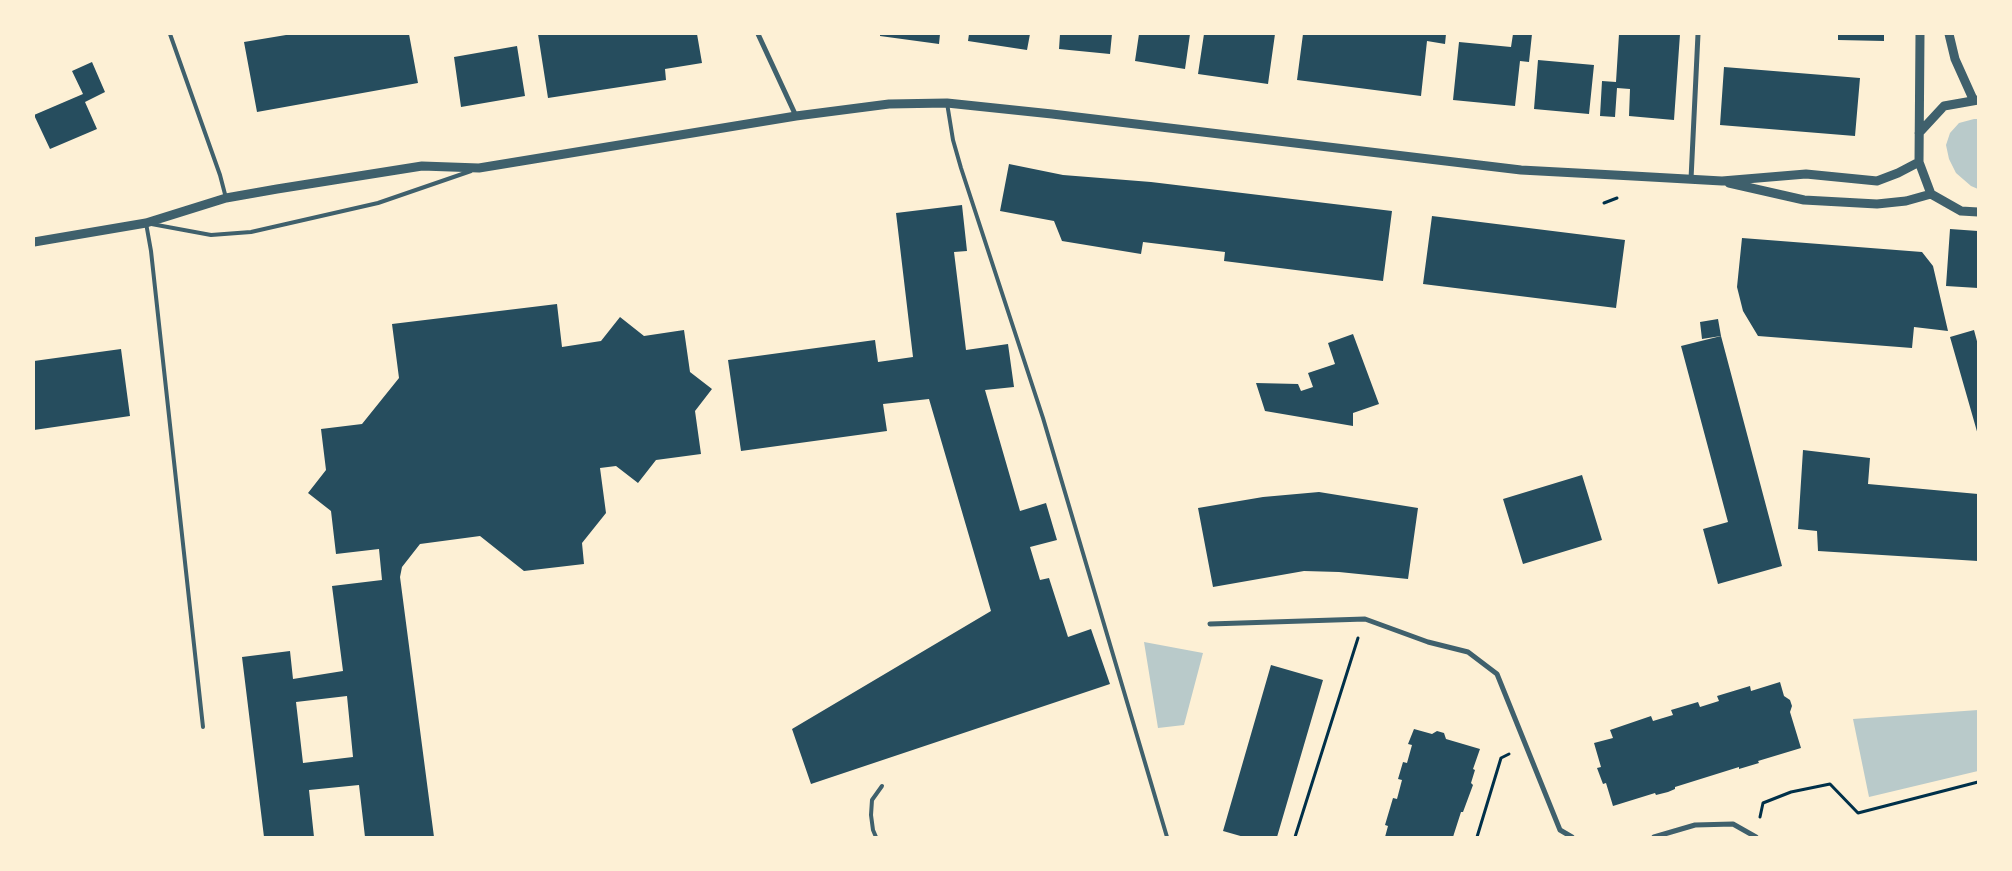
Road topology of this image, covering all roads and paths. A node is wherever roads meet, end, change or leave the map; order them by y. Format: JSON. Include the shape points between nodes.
{"nodes":[{"id":1,"x":170,"y":34,"type":"edge"},
{"id":2,"x":758,"y":34,"type":"edge"},
{"id":3,"x":1698,"y":34,"type":"edge"},
{"id":4,"x":1920,"y":34,"type":"edge"},
{"id":5,"x":1949,"y":34,"type":"edge"},
{"id":6,"x":1976,"y":100,"type":"edge"},
{"id":7,"x":947,"y":103,"type":"junction"},
{"id":8,"x":796,"y":116,"type":"junction"},
{"id":9,"x":1919,"y":133,"type":"junction"},
{"id":10,"x":1919,"y":162,"type":"junction"},
{"id":11,"x":479,"y":168,"type":"junction"},
{"id":12,"x":1691,"y":179,"type":"junction"},
{"id":13,"x":1722,"y":182,"type":"junction"},
{"id":14,"x":1931,"y":194,"type":"junction"},
{"id":15,"x":226,"y":198,"type":"junction"},
{"id":16,"x":1978,"y":212,"type":"edge"},
{"id":17,"x":146,"y":223,"type":"junction"},
{"id":18,"x":34,"y":242,"type":"edge"},
{"id":19,"x":1365,"y":619,"type":"junction"},
{"id":20,"x":1210,"y":624,"type":"dead end"},
{"id":21,"x":203,"y":727,"type":"dead end"},
{"id":22,"x":1526,"y":746,"type":"junction"},
{"id":23,"x":1978,"y":782,"type":"edge"},
{"id":24,"x":882,"y":786,"type":"dead end"},
{"id":25,"x":876,"y":837,"type":"edge"},
{"id":26,"x":1168,"y":837,"type":"edge"},
{"id":27,"x":1295,"y":837,"type":"edge"},
{"id":28,"x":1477,"y":837,"type":"edge"},
{"id":29,"x":1572,"y":837,"type":"edge"},
{"id":30,"x":1654,"y":837,"type":"edge"},
{"id":31,"x":1756,"y":837,"type":"edge"}],
"edges":[{"from":1,"to":15,"type":"lane"},
{"from":2,"to":8,"type":"street"},
{"from":3,"to":12,"type":"street"},
{"from":4,"to":9,"type":"street"},
{"from":5,"to":6,"type":"street","via":[[1955,59]]},
{"from":6,"to":9,"type":"street","via":[[1944,106]]},
{"from":7,"to":8,"type":"street","via":[[882,104]]},
{"from":7,"to":12,"type":"street","via":[[1521,170]]},
{"from":7,"to":26,"type":"lane","via":[[961,168],[1043,418]]},
{"from":8,"to":11,"type":"street"},
{"from":9,"to":10,"type":"street"},
{"from":10,"to":13,"type":"street","via":[[1877,181],[1806,174]]},
{"from":10,"to":14,"type":"street"},
{"from":11,"to":15,"type":"street","via":[[422,166]]},
{"from":11,"to":17,"type":"lane","via":[[378,202],[251,232],[211,235]]},
{"from":12,"to":13,"type":"street"},
{"from":13,"to":14,"type":"street","via":[[1804,200],[1877,204],[1906,202]]},
{"from":14,"to":16,"type":"street","via":[[1961,211]]},
{"from":15,"to":17,"type":"street"},
{"from":17,"to":18,"type":"street"},
{"from":17,"to":21,"type":"lane"},
{"from":19,"to":20,"type":"street"},
{"from":19,"to":22,"type":"street","via":[[1428,642],[1468,652],[1497,674]]},
{"from":19,"to":27,"type":"path"},
{"from":22,"to":28,"type":"path","via":[[1501,758]]},
{"from":22,"to":29,"type":"street","via":[[1560,830]]},
{"from":23,"to":31,"type":"path","via":[[1858,812],[1830,784],[1791,792],[1763,803]]},
{"from":24,"to":25,"type":"lane","via":[[872,800],[871,815]]},
{"from":30,"to":31,"type":"street","via":[[1696,825],[1733,824]]}]}
